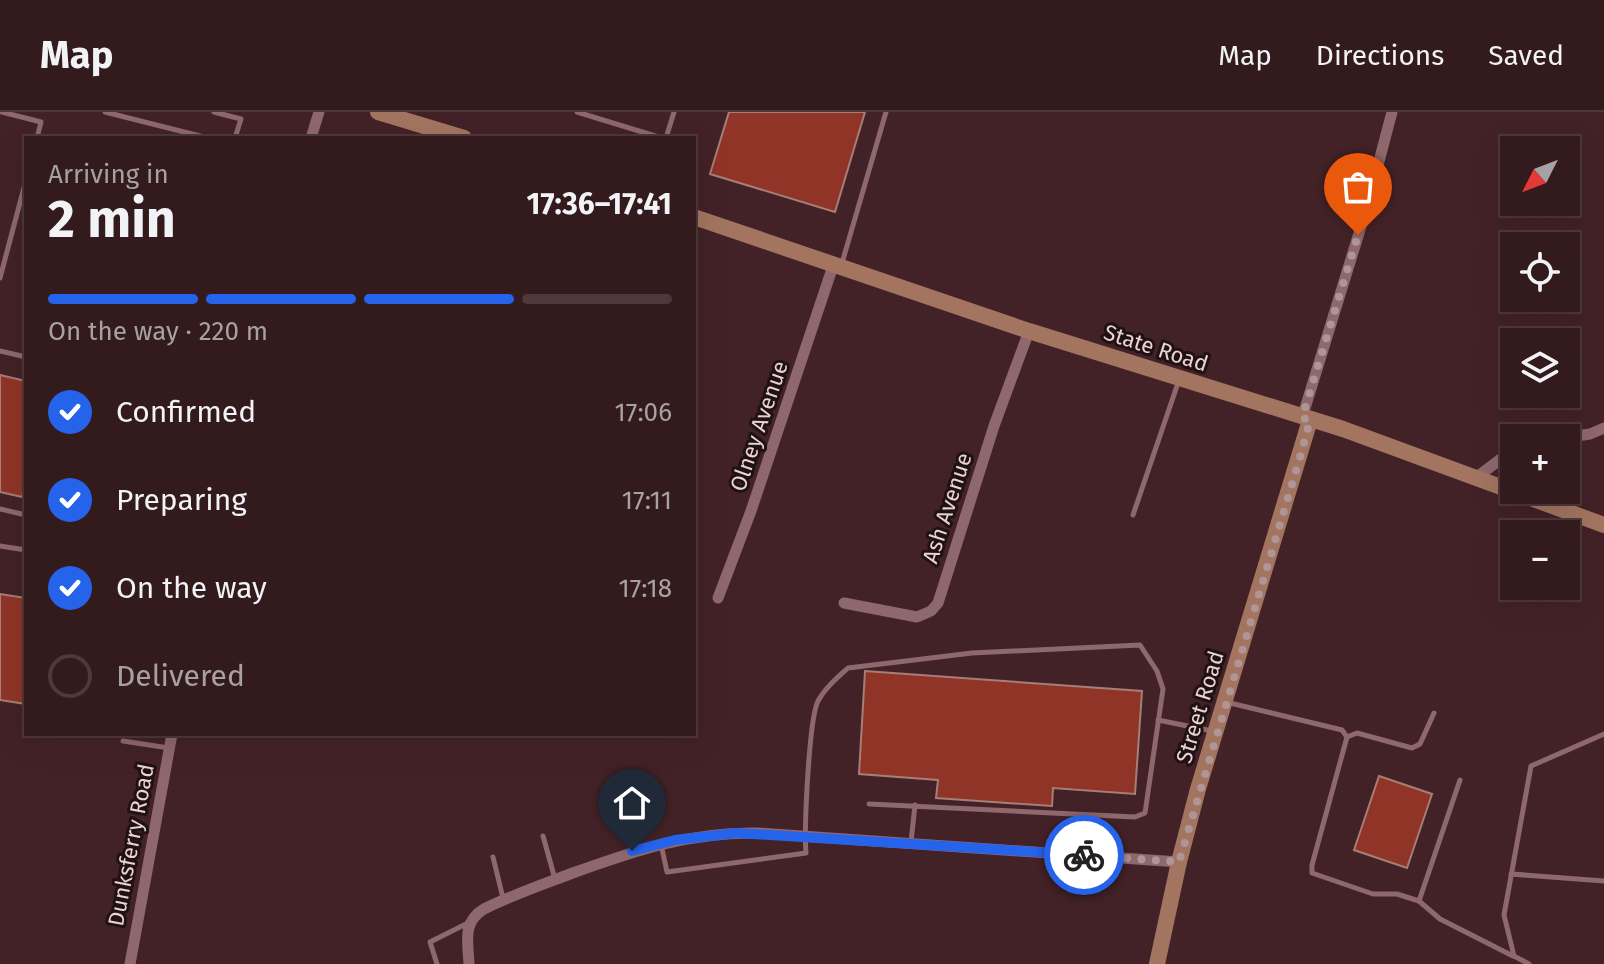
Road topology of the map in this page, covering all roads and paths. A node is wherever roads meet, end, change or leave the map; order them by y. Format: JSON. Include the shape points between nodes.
{"nodes":[{"id":1,"x":2,"y":112,"type":"edge"},
{"id":2,"x":105,"y":112,"type":"edge"},
{"id":3,"x":214,"y":112,"type":"edge"},
{"id":4,"x":319,"y":112,"type":"edge"},
{"id":5,"x":378,"y":112,"type":"edge"},
{"id":6,"x":577,"y":112,"type":"edge"},
{"id":7,"x":674,"y":112,"type":"edge"},
{"id":8,"x":886,"y":112,"type":"edge"},
{"id":9,"x":1392,"y":112,"type":"edge"},
{"id":10,"x":38,"y":136,"type":"edge"},
{"id":11,"x":200,"y":136,"type":"edge"},
{"id":12,"x":236,"y":136,"type":"edge"},
{"id":13,"x":312,"y":136,"type":"edge"},
{"id":14,"x":456,"y":136,"type":"edge"},
{"id":15,"x":657,"y":136,"type":"edge"},
{"id":16,"x":665,"y":136,"type":"edge"},
{"id":17,"x":24,"y":188,"type":"edge"},
{"id":18,"x":696,"y":218,"type":"edge"},
{"id":19,"x":837,"y":267,"type":"junction"},
{"id":20,"x":0,"y":278,"type":"edge"},
{"id":21,"x":1029,"y":331,"type":"junction"},
{"id":22,"x":0,"y":351,"type":"edge"},
{"id":23,"x":24,"y":357,"type":"edge"},
{"id":24,"x":1180,"y":379,"type":"junction"},
{"id":25,"x":1306,"y":419,"type":"junction"},
{"id":26,"x":1604,"y":428,"type":"edge"},
{"id":27,"x":1580,"y":436,"type":"edge"},
{"id":28,"x":1500,"y":460,"type":"edge"},
{"id":29,"x":1477,"y":477,"type":"junction"},
{"id":30,"x":0,"y":509,"type":"edge"},
{"id":31,"x":24,"y":515,"type":"edge"},
{"id":32,"x":1133,"y":515,"type":"dead end"},
{"id":33,"x":1604,"y":525,"type":"edge"},
{"id":34,"x":0,"y":546,"type":"edge"},
{"id":35,"x":24,"y":550,"type":"edge"},
{"id":36,"x":718,"y":598,"type":"dead end"},
{"id":37,"x":844,"y":603,"type":"dead end"},
{"id":38,"x":1225,"y":702,"type":"junction"},
{"id":39,"x":1434,"y":713,"type":"dead end"},
{"id":40,"x":1158,"y":720,"type":"junction"},
{"id":41,"x":1216,"y":732,"type":"junction"},
{"id":42,"x":1604,"y":734,"type":"edge"},
{"id":43,"x":172,"y":736,"type":"edge"},
{"id":44,"x":1347,"y":737,"type":"junction"},
{"id":45,"x":123,"y":741,"type":"dead end"},
{"id":46,"x":170,"y":748,"type":"junction"},
{"id":47,"x":1460,"y":780,"type":"dead end"},
{"id":48,"x":869,"y":804,"type":"dead end"},
{"id":49,"x":915,"y":805,"type":"junction"},
{"id":50,"x":543,"y":836,"type":"dead end"},
{"id":51,"x":805,"y":837,"type":"junction"},
{"id":52,"x":661,"y":843,"type":"junction"},
{"id":53,"x":911,"y":843,"type":"junction"},
{"id":54,"x":493,"y":857,"type":"dead end"},
{"id":55,"x":1179,"y":862,"type":"junction"},
{"id":56,"x":1511,"y":874,"type":"junction"},
{"id":57,"x":555,"y":880,"type":"junction"},
{"id":58,"x":1604,"y":881,"type":"edge"},
{"id":59,"x":503,"y":899,"type":"junction"},
{"id":60,"x":1419,"y":901,"type":"junction"},
{"id":61,"x":470,"y":921,"type":"junction"},
{"id":62,"x":1514,"y":956,"type":"junction"},
{"id":63,"x":130,"y":964,"type":"edge"},
{"id":64,"x":437,"y":964,"type":"edge"},
{"id":65,"x":469,"y":964,"type":"edge"},
{"id":66,"x":1157,"y":964,"type":"edge"},
{"id":67,"x":1529,"y":964,"type":"edge"}],
"edges":[{"from":1,"to":10,"type":"lane","via":[[41,122]]},
{"from":2,"to":11,"type":"lane"},
{"from":3,"to":12,"type":"lane","via":[[241,119]]},
{"from":4,"to":13,"type":"street"},
{"from":5,"to":14,"type":"main road"},
{"from":6,"to":15,"type":"lane"},
{"from":7,"to":16,"type":"lane"},
{"from":8,"to":19,"type":"lane"},
{"from":9,"to":25,"type":"street","name":"Street Road"},
{"from":17,"to":20,"type":"lane"},
{"from":18,"to":19,"type":"main road","name":"State Road"},
{"from":19,"to":21,"type":"main road","name":"State Road"},
{"from":19,"to":36,"type":"street","name":"Olney Avenue"},
{"from":21,"to":24,"type":"main road","name":"State Road"},
{"from":21,"to":37,"type":"street","name":"Ash Avenue","via":[[938,603],[917,617]]},
{"from":22,"to":23,"type":"lane"},
{"from":24,"to":25,"type":"main road","name":"State Road"},
{"from":24,"to":32,"type":"lane"},
{"from":25,"to":29,"type":"main road","name":"State Road"},
{"from":25,"to":38,"type":"main road","name":"Street Road"},
{"from":26,"to":27,"type":"street"},
{"from":28,"to":29,"type":"street"},
{"from":29,"to":33,"type":"main road","name":"State Road"},
{"from":30,"to":31,"type":"lane"},
{"from":34,"to":35,"type":"lane"},
{"from":38,"to":41,"type":"main road","name":"Street Road"},
{"from":38,"to":44,"type":"lane","via":[[1335,727]]},
{"from":39,"to":44,"type":"lane","via":[[1420,744],[1412,748],[1357,733]]},
{"from":40,"to":41,"type":"lane"},
{"from":40,"to":49,"type":"lane","via":[[1145,813],[1135,817]]},
{"from":40,"to":51,"type":"lane","via":[[1163,689],[1140,645],[972,653],[848,668],[817,703]]},
{"from":41,"to":55,"type":"main road","name":"Street Road"},
{"from":42,"to":56,"type":"lane","via":[[1531,766]]},
{"from":43,"to":46,"type":"street","name":"Dunksferry Road"},
{"from":44,"to":60,"type":"lane","via":[[1312,873],[1373,894]]},
{"from":45,"to":46,"type":"lane"},
{"from":46,"to":63,"type":"street","name":"Dunksferry Road"},
{"from":47,"to":60,"type":"lane"},
{"from":48,"to":49,"type":"lane"},
{"from":49,"to":53,"type":"lane"},
{"from":50,"to":57,"type":"lane"},
{"from":51,"to":52,"type":"street","via":[[737,833]]},
{"from":51,"to":52,"type":"lane","via":[[806,853],[667,872]]},
{"from":51,"to":53,"type":"street"},
{"from":52,"to":57,"type":"street"},
{"from":53,"to":55,"type":"street"},
{"from":54,"to":59,"type":"lane"},
{"from":55,"to":66,"type":"main road","name":"Street Road"},
{"from":56,"to":58,"type":"lane"},
{"from":56,"to":62,"type":"lane","via":[[1504,915]]},
{"from":57,"to":59,"type":"street"},
{"from":59,"to":61,"type":"street"},
{"from":60,"to":62,"type":"lane","via":[[1440,919]]},
{"from":61,"to":64,"type":"lane","via":[[430,942]]},
{"from":61,"to":65,"type":"street"},
{"from":62,"to":67,"type":"lane"}]}
